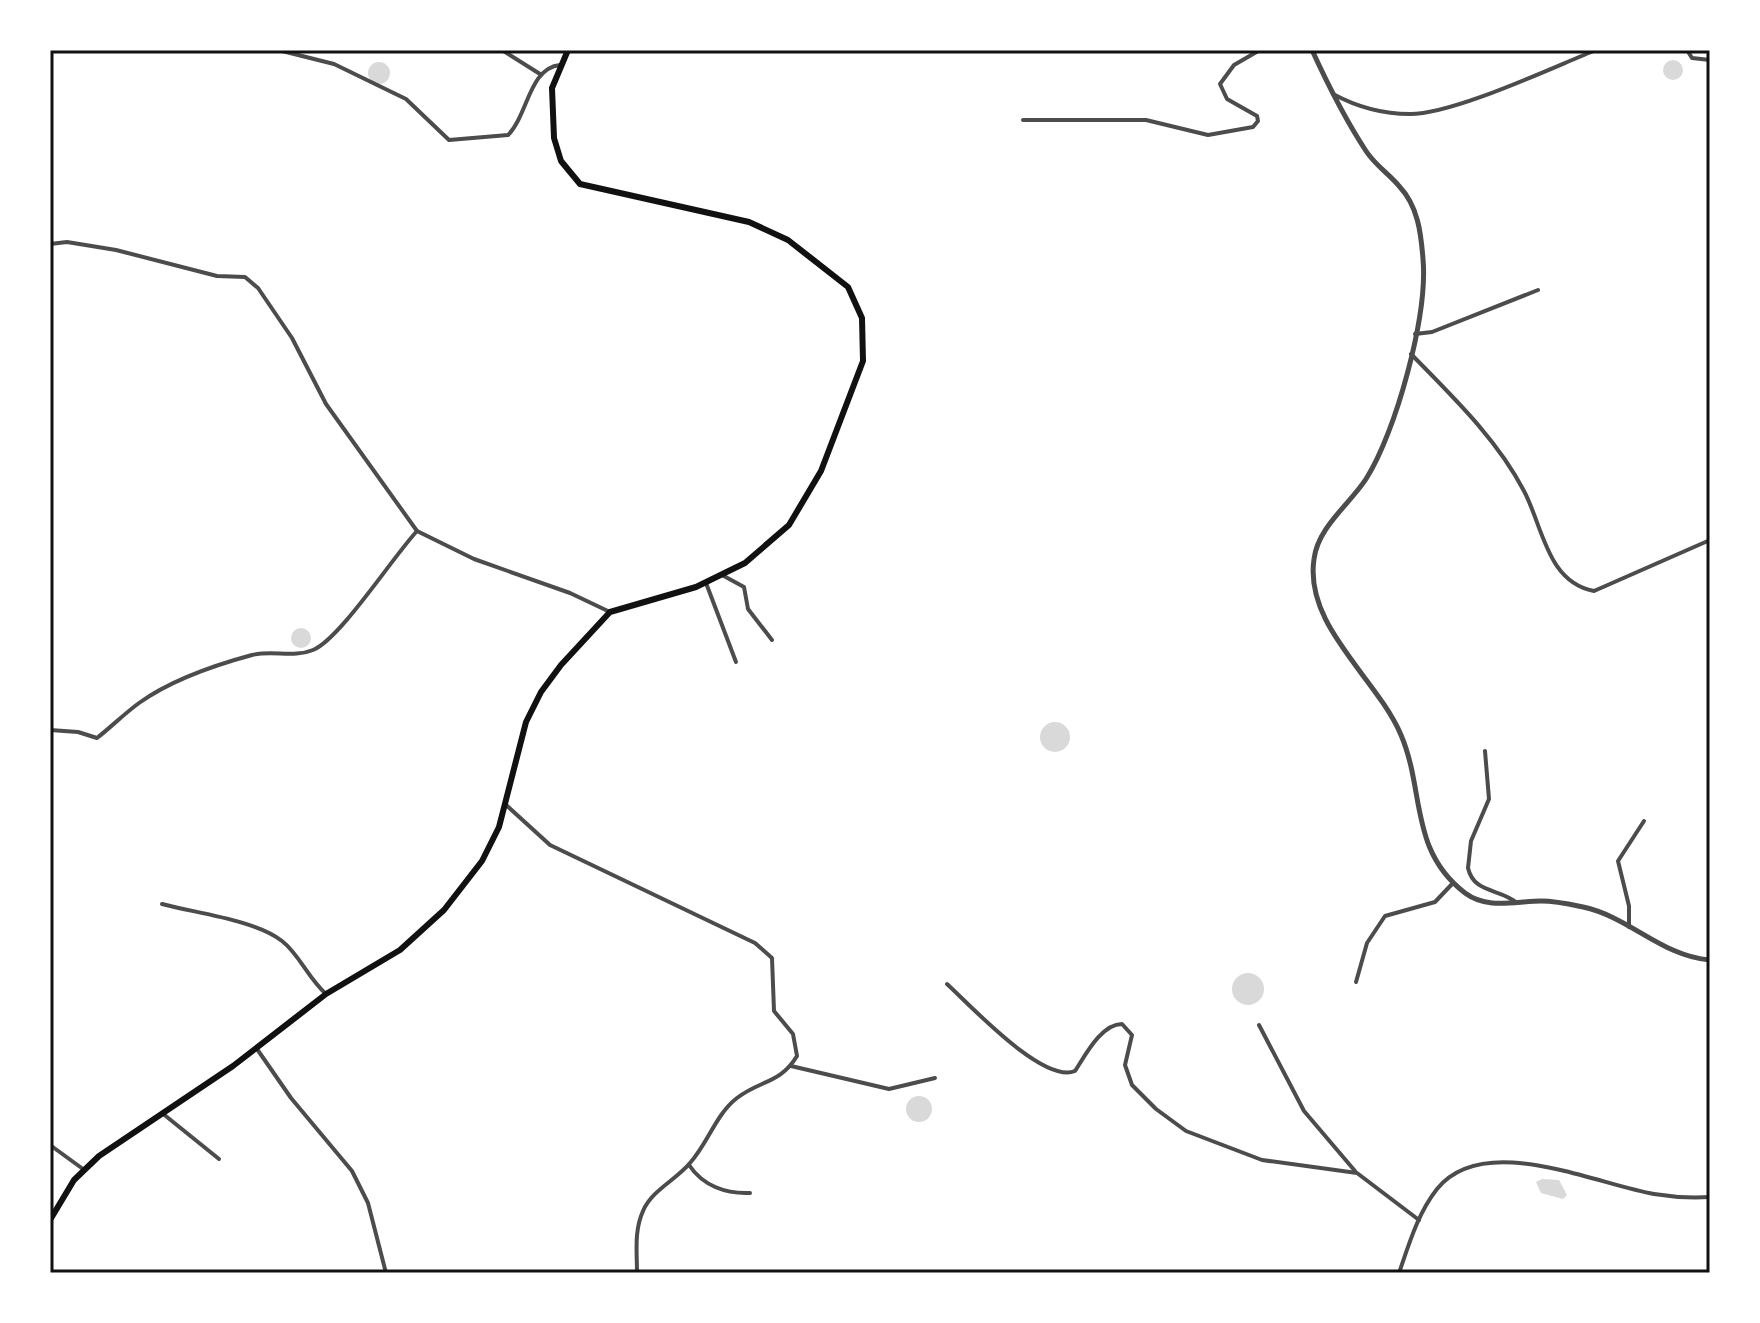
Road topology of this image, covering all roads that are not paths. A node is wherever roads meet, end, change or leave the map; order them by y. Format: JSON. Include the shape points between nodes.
{"nodes":[{"id":1,"x":278,"y":50,"type":"edge"},
{"id":2,"x":502,"y":50,"type":"edge"},
{"id":3,"x":568,"y":50,"type":"edge"},
{"id":4,"x":1260,"y":50,"type":"edge"},
{"id":5,"x":1312,"y":50,"type":"edge"},
{"id":6,"x":1596,"y":50,"type":"edge"},
{"id":7,"x":1687,"y":50,"type":"edge"},
{"id":8,"x":1710,"y":60,"type":"edge"},
{"id":9,"x":560,"y":65,"type":"junction"},
{"id":10,"x":540,"y":74,"type":"junction"},
{"id":11,"x":1331,"y":93,"type":"junction"},
{"id":12,"x":1023,"y":120,"type":"dead end"},
{"id":13,"x":50,"y":244,"type":"edge"},
{"id":14,"x":1538,"y":290,"type":"dead end"},
{"id":15,"x":1415,"y":334,"type":"junction"},
{"id":16,"x":1411,"y":354,"type":"junction"},
{"id":17,"x":417,"y":531,"type":"junction"},
{"id":18,"x":1710,"y":540,"type":"edge"},
{"id":19,"x":722,"y":575,"type":"junction"},
{"id":20,"x":706,"y":583,"type":"junction"},
{"id":21,"x":610,"y":612,"type":"junction"},
{"id":22,"x":772,"y":640,"type":"dead end"},
{"id":23,"x":736,"y":662,"type":"dead end"},
{"id":24,"x":50,"y":730,"type":"edge"},
{"id":25,"x":1485,"y":751,"type":"dead end"},
{"id":26,"x":505,"y":804,"type":"junction"},
{"id":27,"x":1644,"y":821,"type":"dead end"},
{"id":28,"x":1453,"y":883,"type":"junction"},
{"id":29,"x":162,"y":904,"type":"dead end"},
{"id":30,"x":1518,"y":904,"type":"junction"},
{"id":31,"x":1629,"y":927,"type":"junction"},
{"id":32,"x":1710,"y":960,"type":"edge"},
{"id":33,"x":1356,"y":982,"type":"dead end"},
{"id":34,"x":947,"y":984,"type":"dead end"},
{"id":35,"x":326,"y":994,"type":"junction"},
{"id":36,"x":1259,"y":1025,"type":"dead end"},
{"id":37,"x":257,"y":1049,"type":"junction"},
{"id":38,"x":791,"y":1066,"type":"junction"},
{"id":39,"x":935,"y":1078,"type":"dead end"},
{"id":40,"x":162,"y":1113,"type":"junction"},
{"id":41,"x":50,"y":1145,"type":"edge"},
{"id":42,"x":219,"y":1159,"type":"dead end"},
{"id":43,"x":689,"y":1165,"type":"junction"},
{"id":44,"x":83,"y":1169,"type":"junction"},
{"id":45,"x":1357,"y":1173,"type":"junction"},
{"id":46,"x":750,"y":1193,"type":"dead end"},
{"id":47,"x":1710,"y":1197,"type":"edge"},
{"id":48,"x":50,"y":1220,"type":"edge"},
{"id":49,"x":1419,"y":1220,"type":"junction"},
{"id":50,"x":386,"y":1273,"type":"edge"},
{"id":51,"x":637,"y":1273,"type":"edge"},
{"id":52,"x":1399,"y":1273,"type":"edge"}],
"edges":[{"from":1,"to":10,"type":"street","via":[[334,64],[406,99],[445,137],[457,141],[508,135]]},
{"from":2,"to":10,"type":"street"},
{"from":3,"to":9,"type":"main road"},
{"from":4,"to":12,"type":"street","via":[[1234,65],[1220,84],[1227,99],[1257,116],[1253,127],[1208,135],[1146,120]]},
{"from":5,"to":11,"type":"street"},
{"from":6,"to":11,"type":"street","via":[[1439,110],[1376,111]]},
{"from":7,"to":8,"type":"street","via":[[1692,58]]},
{"from":9,"to":10,"type":"street"},
{"from":9,"to":19,"type":"main road","via":[[552,88],[554,138],[561,161],[580,184],[749,222],[788,240],[848,287],[862,318],[863,361],[821,471],[789,525],[745,563]]},
{"from":11,"to":15,"type":"street","via":[[1369,156],[1399,185],[1415,210],[1424,284]]},
{"from":13,"to":17,"type":"street","via":[[116,250],[217,276],[245,277],[292,338],[326,404]]},
{"from":14,"to":15,"type":"street"},
{"from":15,"to":16,"type":"street"},
{"from":16,"to":18,"type":"street","via":[[1493,445],[1523,488],[1548,551],[1572,584],[1594,591]]},
{"from":16,"to":28,"type":"street","via":[[1382,449],[1364,482],[1326,529],[1313,576],[1328,621],[1403,737],[1419,819],[1438,864]]},
{"from":17,"to":21,"type":"street"},
{"from":17,"to":24,"type":"street","via":[[344,626],[313,650],[273,650],[184,679],[141,702],[97,738]]},
{"from":19,"to":20,"type":"main road"},
{"from":19,"to":22,"type":"street","via":[[744,587],[748,609]]},
{"from":20,"to":21,"type":"main road"},
{"from":20,"to":23,"type":"street"},
{"from":21,"to":26,"type":"main road","via":[[541,692],[514,759]]},
{"from":25,"to":30,"type":"street","via":[[1489,799],[1471,841],[1469,874],[1481,887]]},
{"from":26,"to":35,"type":"main road","via":[[482,861],[444,910],[400,950]]},
{"from":26,"to":38,"type":"street","via":[[550,845],[755,943],[772,958],[774,1011],[793,1034],[797,1056]]},
{"from":27,"to":31,"type":"street","via":[[1618,861]]},
{"from":28,"to":30,"type":"street","via":[[1483,902]]},
{"from":28,"to":33,"type":"street","via":[[1435,902],[1385,916],[1367,943]]},
{"from":29,"to":35,"type":"street","via":[[272,934]]},
{"from":30,"to":31,"type":"street","via":[[1564,903],[1593,909]]},
{"from":31,"to":32,"type":"street","via":[[1668,950]]},
{"from":34,"to":45,"type":"street","via":[[1014,1046],[1060,1072],[1075,1071],[1104,1032],[1122,1024],[1132,1035],[1125,1065],[1132,1085],[1186,1131],[1262,1160]]},
{"from":35,"to":37,"type":"main road"},
{"from":36,"to":45,"type":"street","via":[[1304,1111]]},
{"from":37,"to":40,"type":"main road"},
{"from":37,"to":50,"type":"street","via":[[352,1171],[368,1203]]},
{"from":38,"to":39,"type":"street","via":[[889,1089]]},
{"from":38,"to":43,"type":"street","via":[[786,1074],[738,1097]]},
{"from":40,"to":42,"type":"street"},
{"from":40,"to":44,"type":"main road"},
{"from":41,"to":44,"type":"street"},
{"from":43,"to":46,"type":"street","via":[[716,1188]]},
{"from":43,"to":51,"type":"street","via":[[651,1197],[643,1211],[636,1233]]},
{"from":44,"to":48,"type":"main road"},
{"from":45,"to":49,"type":"street"},
{"from":47,"to":49,"type":"street","via":[[1657,1195],[1527,1162],[1499,1162],[1477,1165],[1439,1186]]},
{"from":49,"to":52,"type":"street"}]}
